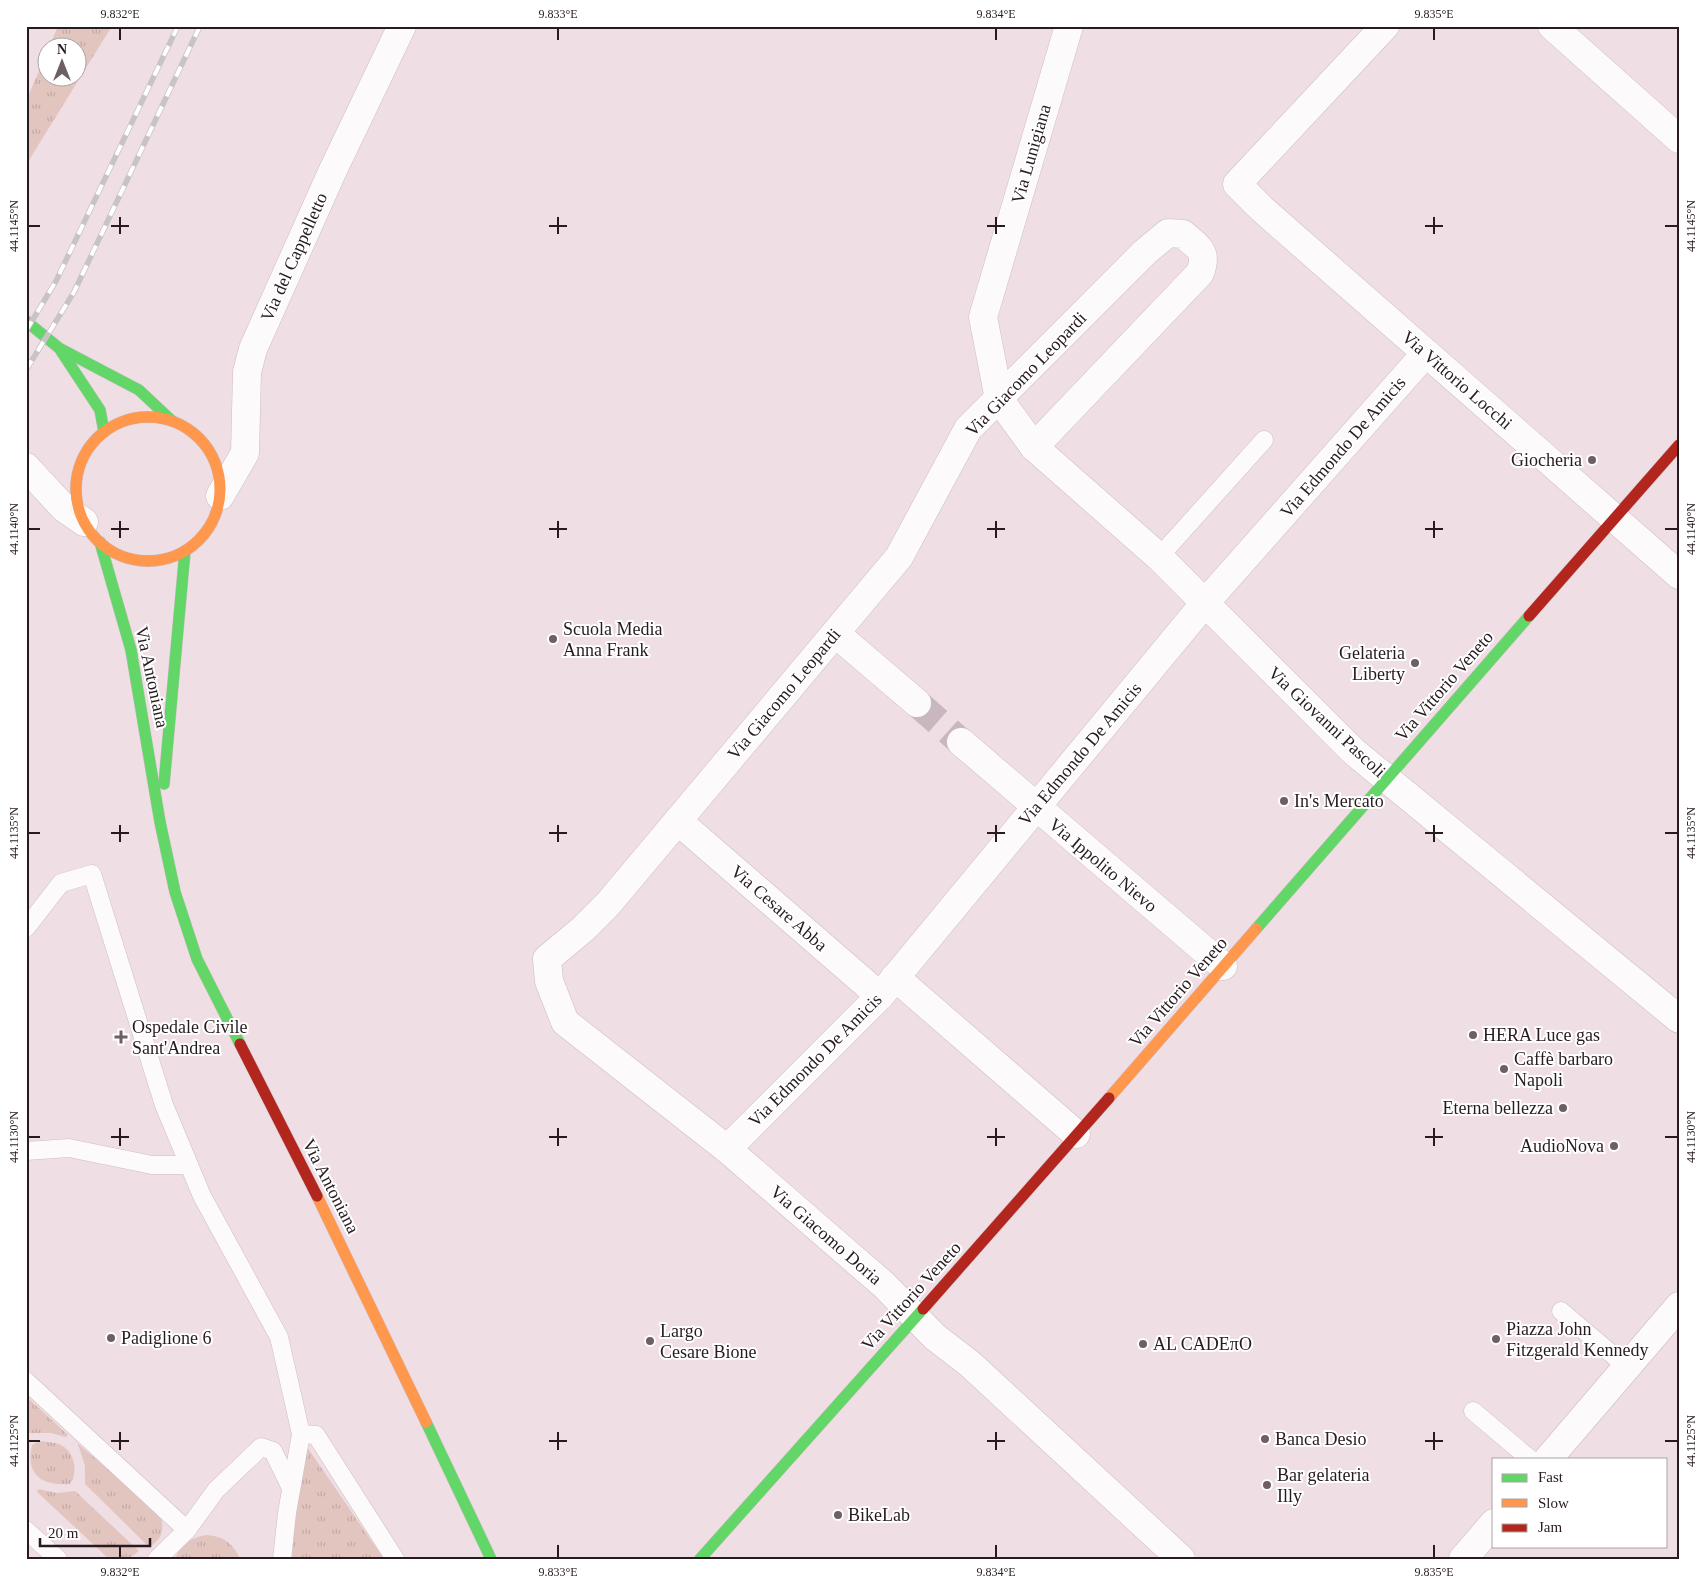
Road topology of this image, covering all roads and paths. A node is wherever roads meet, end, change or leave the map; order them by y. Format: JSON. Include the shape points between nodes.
{"nodes":[{"id":1,"x":402,"y":26,"type":"edge"},
{"id":2,"x":1069,"y":26,"type":"edge"},
{"id":3,"x":1385,"y":26,"type":"edge"},
{"id":4,"x":1552,"y":26,"type":"edge"},
{"id":5,"x":1679,"y":139,"type":"edge"},
{"id":6,"x":26,"y":321,"type":"edge"},
{"id":7,"x":59,"y":348,"type":"junction"},
{"id":8,"x":1426,"y":353,"type":"junction"},
{"id":9,"x":999,"y":399,"type":"junction"},
{"id":10,"x":172,"y":421,"type":"junction"},
{"id":11,"x":104,"y":432,"type":"junction"},
{"id":12,"x":1264,"y":440,"type":"dead end"},
{"id":13,"x":1679,"y":445,"type":"edge"},
{"id":14,"x":1034,"y":447,"type":"junction"},
{"id":15,"x":26,"y":467,"type":"edge"},
{"id":16,"x":220,"y":496,"type":"junction"},
{"id":17,"x":1615,"y":518,"type":"junction"},
{"id":18,"x":92,"y":532,"type":"junction"},
{"id":19,"x":185,"y":551,"type":"junction"},
{"id":20,"x":1159,"y":557,"type":"junction"},
{"id":21,"x":1679,"y":575,"type":"edge"},
{"id":22,"x":1204,"y":604,"type":"junction"},
{"id":23,"x":835,"y":633,"type":"junction"},
{"id":24,"x":917,"y":703,"type":"tunnel mouth"},
{"id":25,"x":961,"y":742,"type":"tunnel mouth"},
{"id":26,"x":1387,"y":777,"type":"junction"},
{"id":27,"x":1035,"y":808,"type":"junction"},
{"id":28,"x":678,"y":821,"type":"junction"},
{"id":29,"x":160,"y":822,"type":"junction"},
{"id":30,"x":26,"y":928,"type":"edge"},
{"id":31,"x":583,"y":929,"type":"joint"},
{"id":32,"x":1223,"y":966,"type":"junction"},
{"id":33,"x":888,"y":986,"type":"junction"},
{"id":34,"x":1679,"y":1019,"type":"edge"},
{"id":35,"x":1076,"y":1134,"type":"junction"},
{"id":36,"x":727,"y":1149,"type":"junction"},
{"id":37,"x":26,"y":1151,"type":"edge"},
{"id":38,"x":189,"y":1165,"type":"junction"},
{"id":39,"x":1679,"y":1306,"type":"edge"},
{"id":40,"x":1561,"y":1311,"type":"dead end"},
{"id":41,"x":916,"y":1316,"type":"junction"},
{"id":42,"x":1627,"y":1367,"type":"junction"},
{"id":43,"x":26,"y":1381,"type":"edge"},
{"id":44,"x":1473,"y":1411,"type":"dead end"},
{"id":45,"x":301,"y":1434,"type":"junction"},
{"id":46,"x":1529,"y":1458,"type":"edge"},
{"id":47,"x":1549,"y":1458,"type":"edge"},
{"id":48,"x":291,"y":1488,"type":"junction"},
{"id":49,"x":1492,"y":1525,"type":"edge"},
{"id":50,"x":26,"y":1530,"type":"edge"},
{"id":51,"x":187,"y":1530,"type":"junction"},
{"id":52,"x":58,"y":1559,"type":"edge"},
{"id":53,"x":157,"y":1559,"type":"edge"},
{"id":54,"x":282,"y":1559,"type":"edge"},
{"id":55,"x":396,"y":1559,"type":"edge"},
{"id":56,"x":491,"y":1559,"type":"edge"},
{"id":57,"x":700,"y":1559,"type":"edge"},
{"id":58,"x":1181,"y":1559,"type":"edge"},
{"id":59,"x":1463,"y":1559,"type":"edge"}],
"edges":[{"from":1,"to":16,"type":"street","name":"Via del Cappelletto","via":[[253,349],[247,372],[245,453]]},
{"from":2,"to":9,"type":"street","name":"Via Lunigiana","via":[[983,317]]},
{"from":3,"to":8,"type":"street","name":"Via Vittorio Locchi","via":[[1237,184]]},
{"from":4,"to":5,"type":"street"},
{"from":6,"to":7,"type":"street"},
{"from":7,"to":10,"type":"street","via":[[139,390]]},
{"from":7,"to":11,"type":"street","via":[[100,410]]},
{"from":8,"to":17,"type":"street","name":"Via Vittorio Locchi"},
{"from":8,"to":22,"type":"street","name":"Via Edmondo De Amicis"},
{"from":9,"to":14,"type":"street","name":"Via Giovanni Pascoli"},
{"from":9,"to":14,"type":"street","name":"Via Giacomo Leopardi","via":[[1145,252],[1168,233],[1183,234],[1199,248],[1205,260],[1200,273]]},
{"from":9,"to":23,"type":"street","name":"Via Giacomo Leopardi","via":[[968,429],[899,557]]},
{"from":10,"to":11,"type":"street","via":[[148,416],[125,421]]},
{"from":10,"to":16,"type":"street","via":[[193,432],[209,450],[219,472]]},
{"from":11,"to":18,"type":"street","via":[[87,450],[78,473],[77,498]]},
{"from":12,"to":20,"type":"lane"},
{"from":13,"to":17,"type":"street","name":"Via Vittorio Veneto"},
{"from":14,"to":20,"type":"street","name":"Via Giovanni Pascoli"},
{"from":15,"to":18,"type":"street","via":[[64,508]]},
{"from":16,"to":19,"type":"street","via":[[215,517],[202,536]]},
{"from":17,"to":21,"type":"street","name":"Via Vittorio Locchi"},
{"from":17,"to":26,"type":"street","name":"Via Vittorio Veneto"},
{"from":18,"to":19,"type":"street","via":[[119,554],[141,560],[164,559]]},
{"from":18,"to":29,"type":"street","name":"Via Antoniana","via":[[131,650]]},
{"from":19,"to":29,"type":"street","name":"Via Antoniana"},
{"from":20,"to":22,"type":"street","name":"Via Giovanni Pascoli"},
{"from":22,"to":26,"type":"street","name":"Via Giovanni Pascoli","via":[[1353,751]]},
{"from":22,"to":27,"type":"street","name":"Via Edmondo De Amicis"},
{"from":23,"to":24,"type":"street"},
{"from":23,"to":28,"type":"street","name":"Via Giacomo Leopardi"},
{"from":25,"to":27,"type":"street","name":"Via Ippolito Nievo"},
{"from":26,"to":32,"type":"street","name":"Via Vittorio Veneto"},
{"from":26,"to":34,"type":"street","name":"Via Giovanni Pascoli"},
{"from":27,"to":32,"type":"street","name":"Via Ippolito Nievo"},
{"from":27,"to":33,"type":"street","name":"Via Edmondo De Amicis"},
{"from":28,"to":31,"type":"street","name":"Via Giacomo Leopardi"},
{"from":28,"to":33,"type":"street","name":"Via Cesare Abba"},
{"from":29,"to":56,"type":"street","name":"Via Antoniana","via":[[175,892],[197,958],[357,1276]]},
{"from":30,"to":38,"type":"lane","via":[[62,883],[92,874],[164,1105]]},
{"from":31,"to":36,"type":"street","name":"Via Giacomo Doria","via":[[547,958],[549,981],[565,1022]]},
{"from":32,"to":35,"type":"street","name":"Via Vittorio Veneto"},
{"from":33,"to":35,"type":"street","name":"Via Cesare Abba"},
{"from":33,"to":36,"type":"street","name":"Via Edmondo De Amicis"},
{"from":35,"to":41,"type":"street","name":"Via Vittorio Veneto"},
{"from":36,"to":41,"type":"street","name":"Via Giacomo Doria"},
{"from":37,"to":38,"type":"lane","via":[[69,1148],[152,1165]]},
{"from":38,"to":45,"type":"lane","via":[[202,1196],[279,1337]]},
{"from":39,"to":42,"type":"street"},
{"from":40,"to":42,"type":"lane"},
{"from":41,"to":57,"type":"street","name":"Via Vittorio Veneto"},
{"from":41,"to":58,"type":"street","name":"Via Giacomo Doria","via":[[935,1337],[970,1364]]},
{"from":42,"to":47,"type":"street"},
{"from":43,"to":51,"type":"lane"},
{"from":44,"to":46,"type":"lane"},
{"from":45,"to":48,"type":"lane"},
{"from":45,"to":55,"type":"lane","via":[[316,1435]]},
{"from":48,"to":51,"type":"lane","via":[[272,1451],[261,1447],[216,1490]]},
{"from":48,"to":54,"type":"lane"},
{"from":49,"to":59,"type":"street"},
{"from":50,"to":52,"type":"lane"},
{"from":51,"to":53,"type":"lane"}]}
